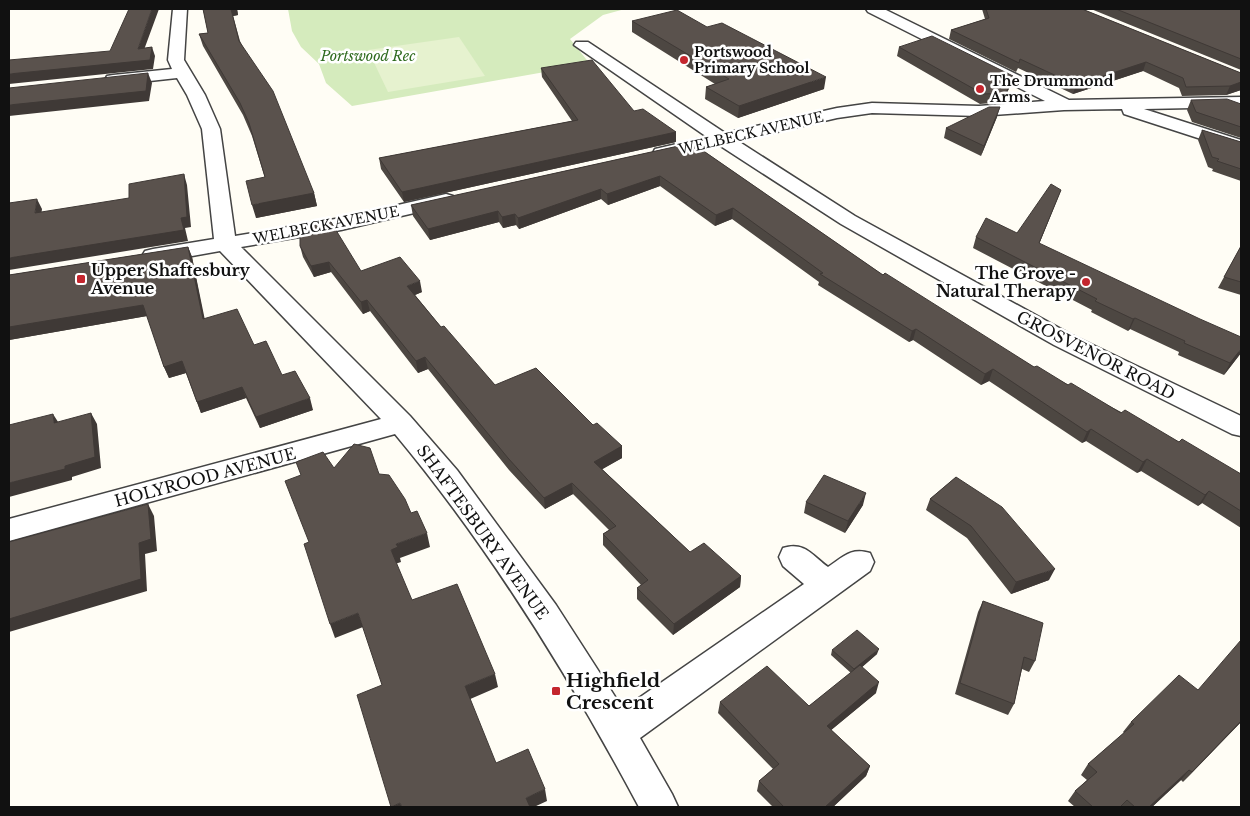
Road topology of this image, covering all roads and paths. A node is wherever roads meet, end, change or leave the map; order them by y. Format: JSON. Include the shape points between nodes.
{"nodes":[{"id":1,"x":180,"y":9,"type":"edge"},
{"id":2,"x":873,"y":9,"type":"edge"},
{"id":3,"x":582,"y":45,"type":"dead end"},
{"id":4,"x":182,"y":73,"type":"junction"},
{"id":5,"x":96,"y":82,"type":"edge"},
{"id":6,"x":1241,"y":102,"type":"edge"},
{"id":7,"x":1115,"y":104,"type":"junction"},
{"id":8,"x":1064,"y":105,"type":"junction"},
{"id":9,"x":722,"y":139,"type":"junction"},
{"id":10,"x":1241,"y":146,"type":"edge"},
{"id":11,"x":646,"y":156,"type":"edge"},
{"id":12,"x":465,"y":196,"type":"edge"},
{"id":13,"x":225,"y":244,"type":"junction"},
{"id":14,"x":129,"y":260,"type":"edge"},
{"id":15,"x":401,"y":423,"type":"junction"},
{"id":16,"x":1241,"y":427,"type":"edge"},
{"id":17,"x":9,"y":530,"type":"edge"},
{"id":18,"x":794,"y":557,"type":"dead end"},
{"id":19,"x":860,"y":562,"type":"dead end"},
{"id":20,"x":828,"y":585,"type":"junction"},
{"id":21,"x":618,"y":733,"type":"junction"},
{"id":22,"x":658,"y":807,"type":"edge"}],
"edges":[{"from":1,"to":4,"type":"street","via":[[176,60]]},
{"from":2,"to":8,"type":"street"},
{"from":3,"to":9,"type":"street","name":"GROSVENOR ROAD"},
{"from":4,"to":5,"type":"street"},
{"from":4,"to":13,"type":"street","via":[[211,129]]},
{"from":6,"to":7,"type":"street","name":"WELBECK AVENUE"},
{"from":7,"to":8,"type":"street","name":"WELBECK AVENUE"},
{"from":7,"to":10,"type":"street"},
{"from":8,"to":9,"type":"street","name":"WELBECK AVENUE","via":[[979,111],[872,108]]},
{"from":9,"to":11,"type":"street","name":"WELBECK AVENUE"},
{"from":9,"to":16,"type":"street","name":"GROSVENOR ROAD","via":[[848,220],[1063,340]]},
{"from":12,"to":13,"type":"street","name":"WELBECK AVENUE","via":[[341,224]]},
{"from":13,"to":14,"type":"street","name":"WELBECK AVENUE"},
{"from":13,"to":15,"type":"street","name":"SHAFTESBURY AVENUE"},
{"from":15,"to":17,"type":"street","name":"HOLYROOD AVENUE"},
{"from":15,"to":21,"type":"street","name":"SHAFTESBURY AVENUE","via":[[447,477],[496,545]]},
{"from":18,"to":20,"type":"street"},
{"from":19,"to":20,"type":"street"},
{"from":20,"to":21,"type":"street"},
{"from":21,"to":22,"type":"street","name":"SHAFTESBURY AVENUE"}]}
